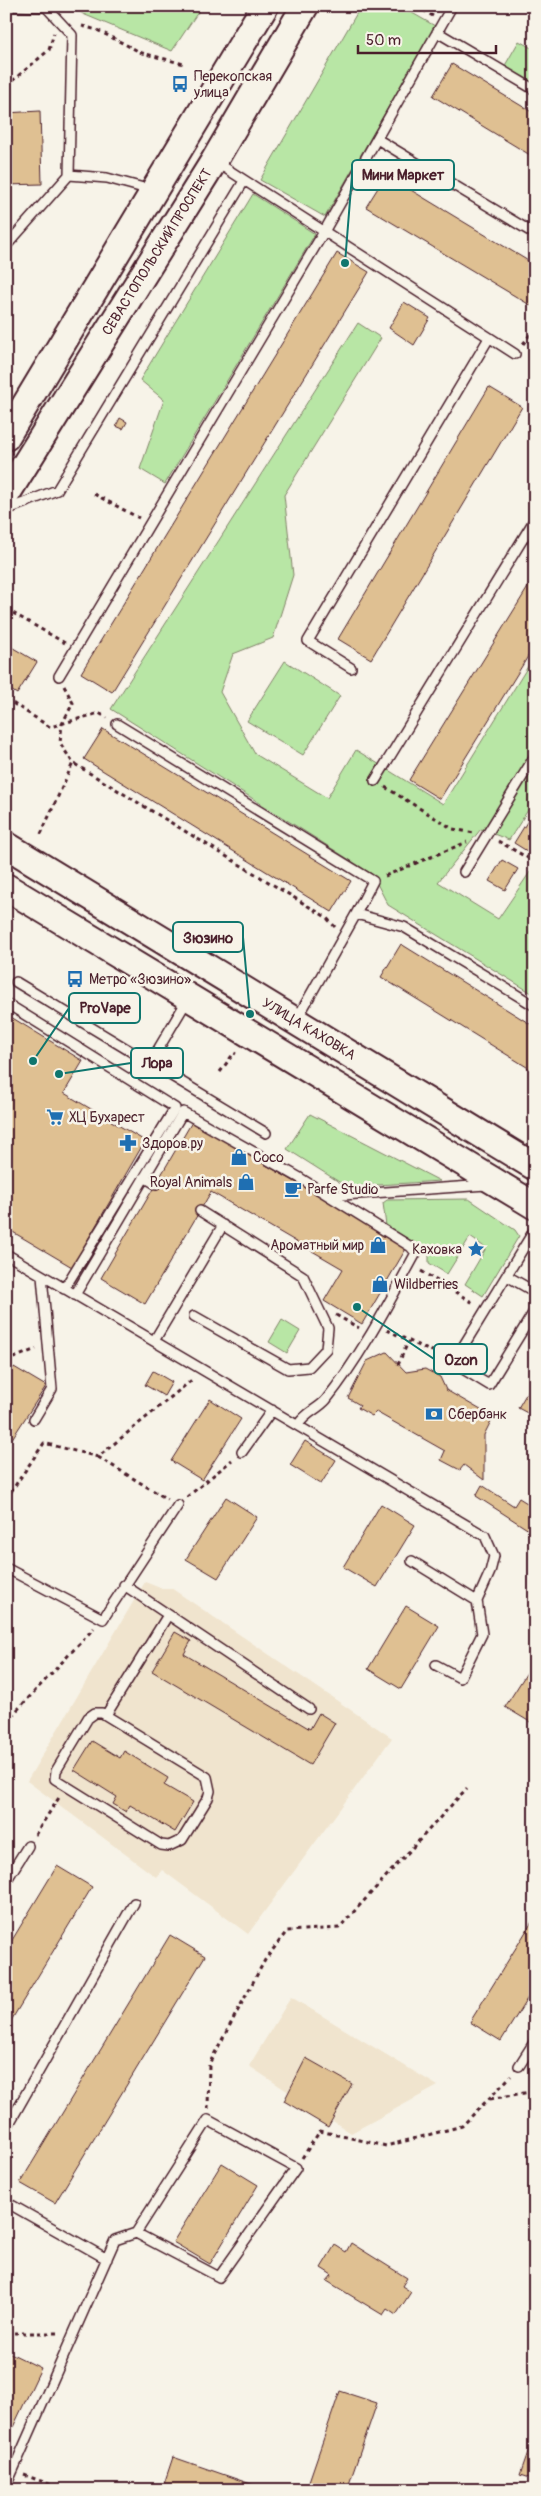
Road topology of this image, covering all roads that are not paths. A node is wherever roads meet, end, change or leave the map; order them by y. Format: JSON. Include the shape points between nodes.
{"nodes":[{"id":1,"x":9,"y":6,"type":"edge"},
{"id":2,"x":265,"y":6,"type":"edge"},
{"id":3,"x":305,"y":6,"type":"edge"},
{"id":4,"x":452,"y":6,"type":"edge"},
{"id":5,"x":437,"y":32,"type":"junction"},
{"id":6,"x":535,"y":90,"type":"edge"},
{"id":7,"x":377,"y":139,"type":"junction"},
{"id":8,"x":214,"y":161,"type":"junction"},
{"id":9,"x":69,"y":175,"type":"junction"},
{"id":10,"x":244,"y":181,"type":"junction"},
{"id":11,"x":155,"y":192,"type":"junction"},
{"id":12,"x":324,"y":230,"type":"junction"},
{"id":13,"x":535,"y":234,"type":"edge"},
{"id":14,"x":6,"y":246,"type":"edge"},
{"id":15,"x":489,"y":338,"type":"junction"},
{"id":16,"x":515,"y":354,"type":"road end"},
{"id":17,"x":22,"y":434,"type":"edge"},
{"id":18,"x":6,"y":495,"type":"edge"},
{"id":19,"x":6,"y":510,"type":"edge"},
{"id":20,"x":535,"y":519,"type":"edge"},
{"id":21,"x":351,"y":668,"type":"dead end"},
{"id":22,"x":59,"y":676,"type":"road end"},
{"id":23,"x":118,"y":724,"type":"road end"},
{"id":24,"x":535,"y":756,"type":"edge"},
{"id":25,"x":375,"y":781,"type":"road end"},
{"id":26,"x":6,"y":845,"type":"edge"},
{"id":27,"x":464,"y":872,"type":"dead end"},
{"id":28,"x":6,"y":887,"type":"edge"},
{"id":29,"x":356,"y":914,"type":"junction"},
{"id":30,"x":16,"y":982,"type":"dead end"},
{"id":31,"x":189,"y":997,"type":"junction"},
{"id":32,"x":6,"y":1003,"type":"edge"},
{"id":33,"x":535,"y":1006,"type":"edge"},
{"id":34,"x":295,"y":1021,"type":"junction"},
{"id":35,"x":150,"y":1063,"type":"junction"},
{"id":36,"x":266,"y":1133,"type":"dead end"},
{"id":37,"x":535,"y":1167,"type":"edge"},
{"id":38,"x":144,"y":1177,"type":"junction"},
{"id":39,"x":156,"y":1184,"type":"dead end"},
{"id":40,"x":499,"y":1184,"type":"junction"},
{"id":41,"x":329,"y":1196,"type":"junction"},
{"id":42,"x":535,"y":1206,"type":"edge"},
{"id":43,"x":200,"y":1211,"type":"dead end"},
{"id":44,"x":223,"y":1225,"type":"junction"},
{"id":45,"x":535,"y":1228,"type":"edge"},
{"id":46,"x":6,"y":1254,"type":"edge"},
{"id":47,"x":42,"y":1276,"type":"junction"},
{"id":48,"x":506,"y":1276,"type":"junction"},
{"id":49,"x":64,"y":1288,"type":"junction"},
{"id":50,"x":535,"y":1292,"type":"edge"},
{"id":51,"x":74,"y":1295,"type":"junction"},
{"id":52,"x":535,"y":1310,"type":"edge"},
{"id":53,"x":194,"y":1316,"type":"dead end"},
{"id":54,"x":154,"y":1341,"type":"junction"},
{"id":55,"x":272,"y":1410,"type":"junction"},
{"id":56,"x":34,"y":1418,"type":"dead end"},
{"id":57,"x":298,"y":1425,"type":"junction"},
{"id":58,"x":242,"y":1452,"type":"road end"},
{"id":59,"x":178,"y":1505,"type":"road end"},
{"id":60,"x":412,"y":1561,"type":"dead end"},
{"id":61,"x":6,"y":1568,"type":"edge"},
{"id":62,"x":124,"y":1585,"type":"junction"},
{"id":63,"x":477,"y":1601,"type":"junction"},
{"id":64,"x":168,"y":1615,"type":"junction"},
{"id":65,"x":436,"y":1665,"type":"dead end"},
{"id":66,"x":309,"y":1709,"type":"dead end"},
{"id":67,"x":106,"y":1715,"type":"junction"},
{"id":68,"x":28,"y":1846,"type":"road end"},
{"id":69,"x":6,"y":1881,"type":"edge"},
{"id":70,"x":134,"y":1903,"type":"dead end"},
{"id":71,"x":535,"y":2041,"type":"edge"},
{"id":72,"x":520,"y":2066,"type":"road end"},
{"id":73,"x":6,"y":2129,"type":"edge"},
{"id":74,"x":6,"y":2202,"type":"edge"},
{"id":75,"x":136,"y":2233,"type":"junction"},
{"id":76,"x":107,"y":2259,"type":"junction"},
{"id":77,"x":6,"y":2486,"type":"edge"}],
"edges":[{"from":1,"to":9,"type":"lane","via":[[46,7],[72,35]]},
{"from":2,"to":11,"type":"main road","name":"СЕВАСТОПОЛЬСКИЙ ПРОСПЕКТ"},
{"from":3,"to":8,"type":"main road","name":"СЕВАСТОПОЛЬСКИЙ ПРОСПЕКТ"},
{"from":4,"to":5,"type":"lane"},
{"from":5,"to":6,"type":"lane"},
{"from":5,"to":7,"type":"lane"},
{"from":7,"to":12,"type":"lane"},
{"from":7,"to":13,"type":"lane"},
{"from":8,"to":10,"type":"lane"},
{"from":8,"to":17,"type":"main road","name":"СЕВАСТОПОЛЬСКИЙ ПРОСПЕКТ"},
{"from":9,"to":11,"type":"lane","via":[[107,178]]},
{"from":9,"to":14,"type":"lane"},
{"from":10,"to":12,"type":"lane"},
{"from":10,"to":19,"type":"lane","via":[[57,490]]},
{"from":11,"to":17,"type":"main road","name":"СЕВАСТОПОЛЬСКИЙ ПРОСПЕКТ"},
{"from":12,"to":15,"type":"lane"},
{"from":12,"to":22,"type":"lane"},
{"from":15,"to":16,"type":"lane"},
{"from":15,"to":21,"type":"lane","via":[[308,641]]},
{"from":17,"to":18,"type":"main road","name":"СЕВАСТОПОЛЬСКИЙ ПРОСПЕКТ"},
{"from":20,"to":25,"type":"lane"},
{"from":23,"to":29,"type":"lane","via":[[373,881]]},
{"from":24,"to":27,"type":"lane"},
{"from":26,"to":34,"type":"main road","name":"УЛИЦА КАХОВКА"},
{"from":28,"to":31,"type":"main road"},
{"from":29,"to":33,"type":"lane","via":[[404,927]]},
{"from":29,"to":34,"type":"lane"},
{"from":30,"to":35,"type":"lane"},
{"from":31,"to":35,"type":"lane"},
{"from":31,"to":40,"type":"main road"},
{"from":32,"to":49,"type":"lane","via":[[175,1108]]},
{"from":34,"to":37,"type":"main road","name":"УЛИЦА КАХОВКА"},
{"from":35,"to":36,"type":"lane"},
{"from":38,"to":39,"type":"lane"},
{"from":38,"to":41,"type":"lane","via":[[183,1112]]},
{"from":38,"to":51,"type":"lane"},
{"from":40,"to":41,"type":"lane"},
{"from":40,"to":42,"type":"main road"},
{"from":41,"to":57,"type":"lane","via":[[416,1253],[371,1335],[324,1402],[304,1415]]},
{"from":43,"to":44,"type":"lane"},
{"from":44,"to":53,"type":"lane","via":[[304,1276],[328,1328],[326,1349],[309,1367],[288,1369]]},
{"from":44,"to":54,"type":"lane"},
{"from":45,"to":48,"type":"lane"},
{"from":46,"to":47,"type":"lane"},
{"from":47,"to":49,"type":"lane"},
{"from":47,"to":56,"type":"lane","via":[[52,1389]]},
{"from":48,"to":50,"type":"lane"},
{"from":48,"to":52,"type":"lane","via":[[453,1363],[489,1385]]},
{"from":49,"to":51,"type":"lane"},
{"from":51,"to":54,"type":"lane"},
{"from":54,"to":55,"type":"lane"},
{"from":55,"to":57,"type":"lane"},
{"from":55,"to":58,"type":"lane"},
{"from":57,"to":63,"type":"lane","via":[[485,1536],[494,1556]]},
{"from":59,"to":62,"type":"lane"},
{"from":60,"to":63,"type":"lane"},
{"from":61,"to":62,"type":"lane","via":[[103,1619]]},
{"from":62,"to":64,"type":"lane"},
{"from":63,"to":65,"type":"lane","via":[[482,1634],[460,1678]]},
{"from":64,"to":66,"type":"lane"},
{"from":64,"to":67,"type":"lane"},
{"from":67,"to":67,"type":"lane","via":[[207,1777],[208,1798],[182,1840],[176,1844],[161,1846],[55,1779],[56,1771],[88,1718],[95,1713]]},
{"from":68,"to":69,"type":"lane"},
{"from":70,"to":73,"type":"lane"},
{"from":71,"to":72,"type":"lane"},
{"from":74,"to":76,"type":"lane"},
{"from":75,"to":75,"type":"lane","via":[[208,2120],[296,2168],[219,2277]]},
{"from":75,"to":76,"type":"lane","via":[[115,2240]]},
{"from":76,"to":77,"type":"lane"}]}
